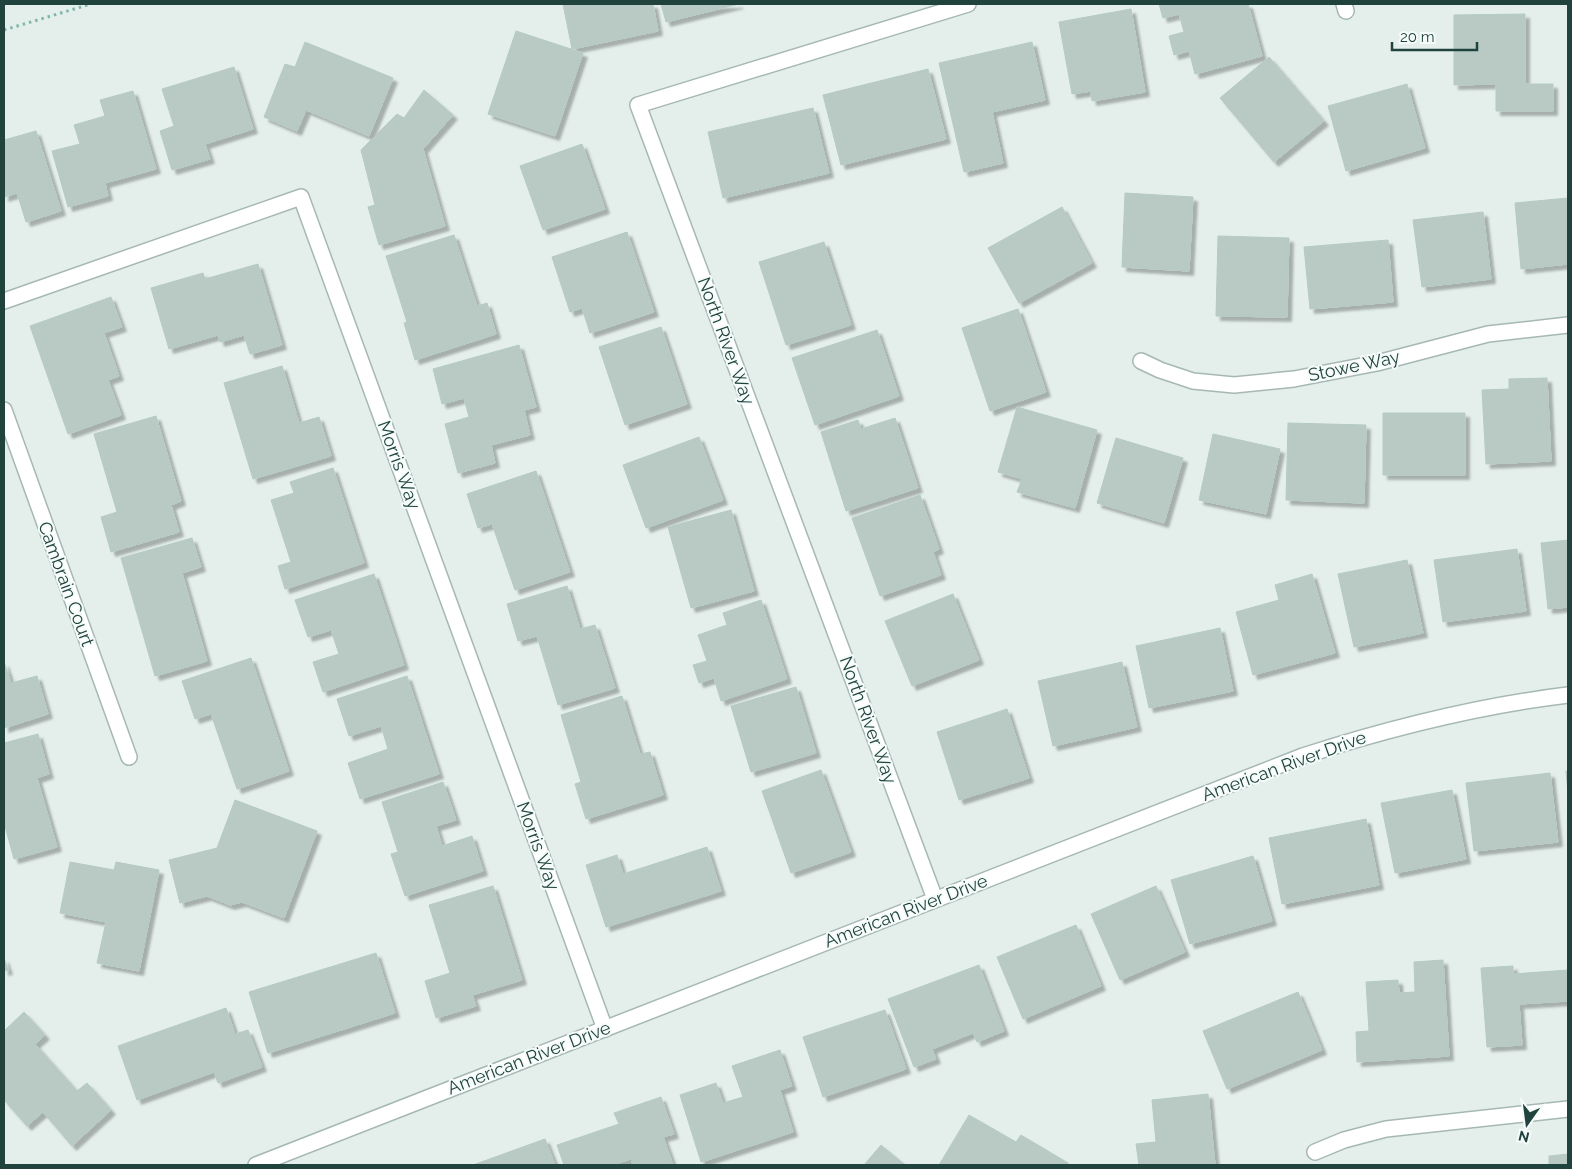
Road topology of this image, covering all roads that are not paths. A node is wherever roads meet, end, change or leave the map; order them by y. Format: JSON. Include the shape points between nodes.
{"nodes":[{"id":1,"x":968,"y":4,"type":"edge"},
{"id":2,"x":4,"y":301,"type":"edge"},
{"id":3,"x":1568,"y":325,"type":"edge"},
{"id":4,"x":1140,"y":361,"type":"dead end"},
{"id":5,"x":4,"y":410,"type":"edge"},
{"id":6,"x":1568,"y":695,"type":"edge"},
{"id":7,"x":129,"y":757,"type":"dead end"},
{"id":8,"x":935,"y":900,"type":"junction"},
{"id":9,"x":605,"y":1028,"type":"junction"},
{"id":10,"x":1568,"y":1109,"type":"edge"},
{"id":11,"x":1315,"y":1152,"type":"dead end"},
{"id":12,"x":256,"y":1165,"type":"edge"}],
"edges":[{"from":1,"to":8,"type":"street","name":"North River Way","via":[[638,105]]},
{"from":2,"to":9,"type":"street","name":"Morris Way","via":[[301,197]]},
{"from":3,"to":4,"type":"street","name":"Stowe Way","via":[[1488,334],[1377,363],[1294,379],[1234,385],[1193,381]]},
{"from":5,"to":7,"type":"street","name":"Cambrain Court"},
{"from":6,"to":8,"type":"street","name":"American River Drive","via":[[1446,715],[1303,756]]},
{"from":8,"to":9,"type":"street","name":"American River Drive"},
{"from":9,"to":12,"type":"street","name":"American River Drive"},
{"from":10,"to":11,"type":"street","via":[[1386,1128]]}]}
